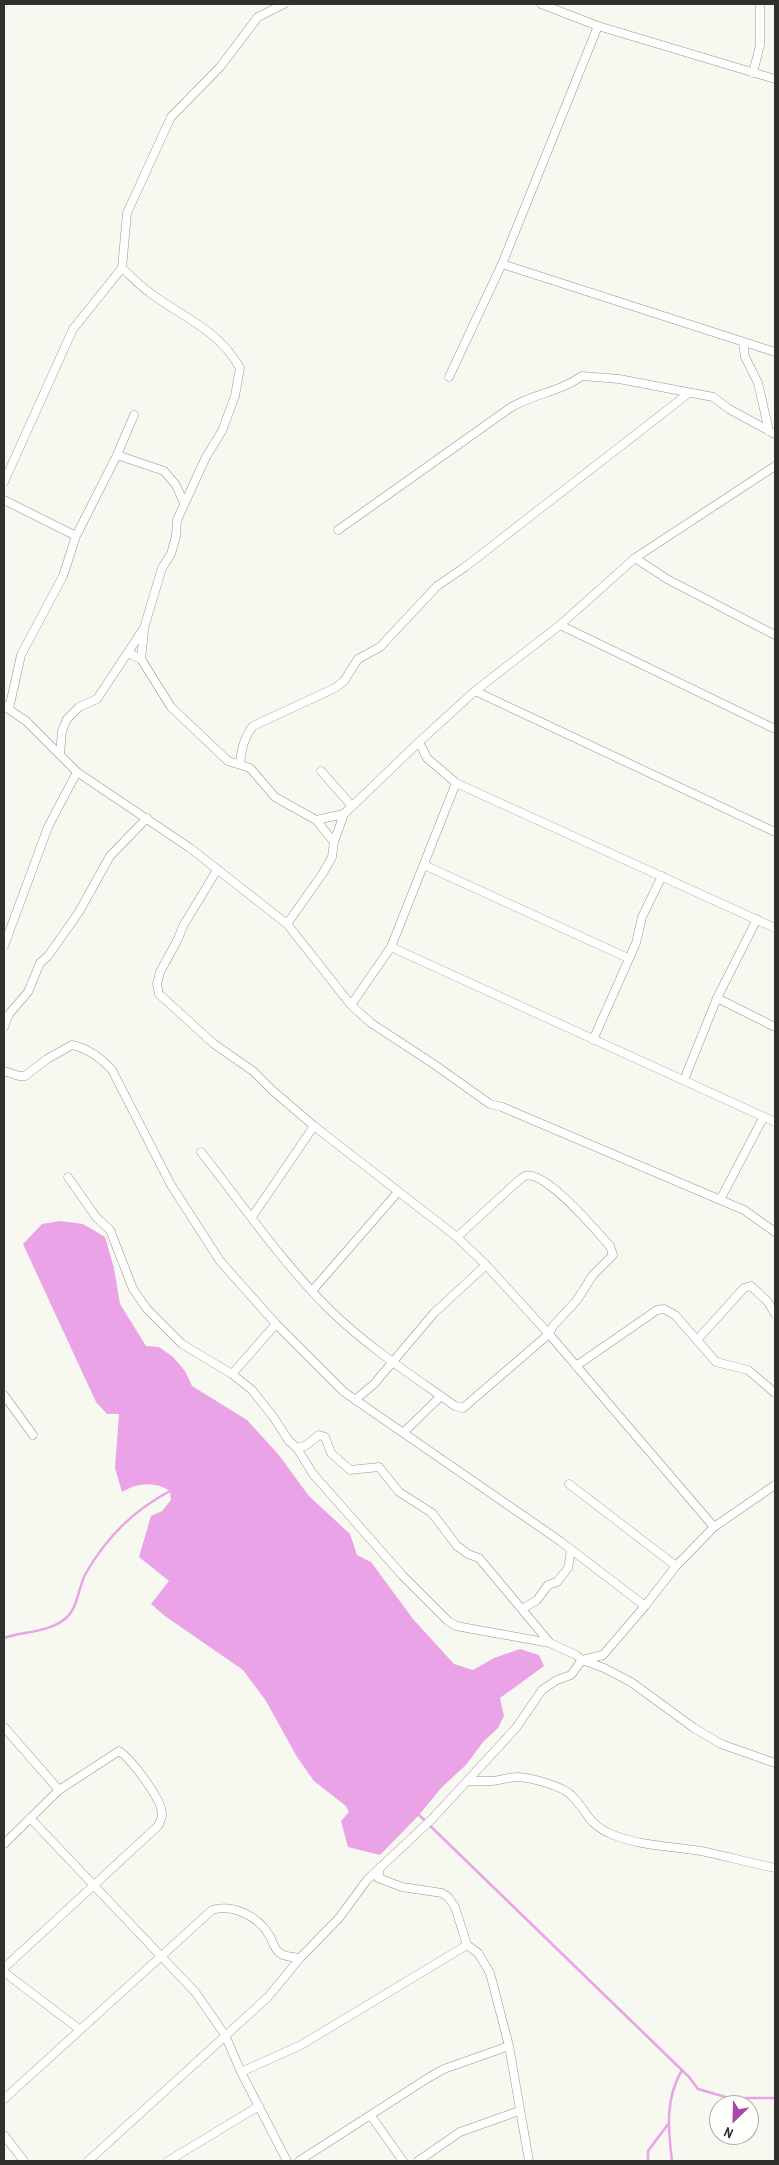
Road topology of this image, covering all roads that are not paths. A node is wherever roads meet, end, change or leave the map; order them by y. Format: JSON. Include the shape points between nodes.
{"nodes":[{"id":1,"x":284,"y":4,"type":"edge"},
{"id":2,"x":540,"y":4,"type":"edge"},
{"id":3,"x":760,"y":4,"type":"edge"},
{"id":4,"x":598,"y":26,"type":"junction"},
{"id":5,"x":753,"y":73,"type":"junction"},
{"id":6,"x":775,"y":80,"type":"edge"},
{"id":7,"x":502,"y":264,"type":"junction"},
{"id":8,"x":122,"y":268,"type":"junction"},
{"id":9,"x":743,"y":342,"type":"junction"},
{"id":10,"x":775,"y":352,"type":"edge"},
{"id":11,"x":449,"y":377,"type":"dead end"},
{"id":12,"x":689,"y":393,"type":"junction"},
{"id":13,"x":134,"y":414,"type":"dead end"},
{"id":14,"x":772,"y":432,"type":"edge"},
{"id":15,"x":117,"y":455,"type":"junction"},
{"id":16,"x":775,"y":466,"type":"edge"},
{"id":17,"x":4,"y":482,"type":"edge"},
{"id":18,"x":4,"y":500,"type":"edge"},
{"id":19,"x":184,"y":503,"type":"junction"},
{"id":20,"x":338,"y":530,"type":"dead end"},
{"id":21,"x":76,"y":536,"type":"junction"},
{"id":22,"x":635,"y":558,"type":"junction"},
{"id":23,"x":560,"y":625,"type":"junction"},
{"id":24,"x":144,"y":628,"type":"junction"},
{"id":25,"x":775,"y":635,"type":"edge"},
{"id":26,"x":128,"y":653,"type":"junction"},
{"id":27,"x":141,"y":658,"type":"junction"},
{"id":28,"x":475,"y":691,"type":"junction"},
{"id":29,"x":6,"y":708,"type":"edge"},
{"id":30,"x":775,"y":729,"type":"edge"},
{"id":31,"x":419,"y":742,"type":"junction"},
{"id":32,"x":60,"y":754,"type":"junction"},
{"id":33,"x":240,"y":764,"type":"junction"},
{"id":34,"x":322,"y":771,"type":"dead end"},
{"id":35,"x":77,"y":772,"type":"junction"},
{"id":36,"x":456,"y":783,"type":"junction"},
{"id":37,"x":352,"y":806,"type":"junction"},
{"id":38,"x":344,"y":814,"type":"junction"},
{"id":39,"x":146,"y":818,"type":"junction"},
{"id":40,"x":316,"y":820,"type":"junction"},
{"id":41,"x":775,"y":832,"type":"edge"},
{"id":42,"x":334,"y":842,"type":"junction"},
{"id":43,"x":424,"y":865,"type":"junction"},
{"id":44,"x":217,"y":870,"type":"junction"},
{"id":45,"x":662,"y":876,"type":"junction"},
{"id":46,"x":757,"y":919,"type":"junction"},
{"id":47,"x":287,"y":924,"type":"junction"},
{"id":48,"x":775,"y":928,"type":"edge"},
{"id":49,"x":4,"y":946,"type":"edge"},
{"id":50,"x":391,"y":947,"type":"junction"},
{"id":51,"x":628,"y":958,"type":"junction"},
{"id":52,"x":717,"y":998,"type":"junction"},
{"id":53,"x":351,"y":1004,"type":"junction"},
{"id":54,"x":775,"y":1026,"type":"edge"},
{"id":55,"x":4,"y":1027,"type":"edge"},
{"id":56,"x":593,"y":1040,"type":"junction"},
{"id":57,"x":4,"y":1071,"type":"edge"},
{"id":58,"x":684,"y":1080,"type":"junction"},
{"id":59,"x":762,"y":1118,"type":"junction"},
{"id":60,"x":775,"y":1122,"type":"edge"},
{"id":61,"x":314,"y":1126,"type":"junction"},
{"id":62,"x":201,"y":1152,"type":"dead end"},
{"id":63,"x":68,"y":1177,"type":"dead end"},
{"id":64,"x":398,"y":1192,"type":"junction"},
{"id":65,"x":720,"y":1200,"type":"junction"},
{"id":66,"x":252,"y":1216,"type":"junction"},
{"id":67,"x":775,"y":1232,"type":"edge"},
{"id":68,"x":457,"y":1237,"type":"junction"},
{"id":69,"x":486,"y":1265,"type":"junction"},
{"id":70,"x":312,"y":1291,"type":"junction"},
{"id":71,"x":775,"y":1314,"type":"edge"},
{"id":72,"x":276,"y":1324,"type":"junction"},
{"id":73,"x":549,"y":1334,"type":"junction"},
{"id":74,"x":697,"y":1340,"type":"junction"},
{"id":75,"x":392,"y":1362,"type":"junction"},
{"id":76,"x":576,"y":1366,"type":"junction"},
{"id":77,"x":232,"y":1374,"type":"junction"},
{"id":78,"x":775,"y":1392,"type":"edge"},
{"id":79,"x":4,"y":1395,"type":"edge"},
{"id":80,"x":441,"y":1396,"type":"junction"},
{"id":81,"x":355,"y":1400,"type":"junction"},
{"id":82,"x":403,"y":1432,"type":"junction"},
{"id":83,"x":33,"y":1436,"type":"dead end"},
{"id":84,"x":297,"y":1448,"type":"junction"},
{"id":85,"x":569,"y":1484,"type":"dead end"},
{"id":86,"x":775,"y":1485,"type":"edge"},
{"id":87,"x":714,"y":1527,"type":"junction"},
{"id":88,"x":571,"y":1550,"type":"junction"},
{"id":89,"x":676,"y":1566,"type":"junction"},
{"id":90,"x":646,"y":1606,"type":"junction"},
{"id":91,"x":522,"y":1609,"type":"junction"},
{"id":92,"x":550,"y":1643,"type":"junction"},
{"id":93,"x":582,"y":1660,"type":"junction"},
{"id":94,"x":4,"y":1727,"type":"edge"},
{"id":95,"x":775,"y":1763,"type":"edge"},
{"id":96,"x":469,"y":1780,"type":"junction"},
{"id":97,"x":59,"y":1790,"type":"junction"},
{"id":98,"x":30,"y":1818,"type":"junction"},
{"id":99,"x":4,"y":1844,"type":"edge"},
{"id":100,"x":380,"y":1867,"type":"junction"},
{"id":101,"x":775,"y":1868,"type":"edge"},
{"id":102,"x":95,"y":1885,"type":"junction"},
{"id":103,"x":467,"y":1945,"type":"junction"},
{"id":104,"x":162,"y":1956,"type":"junction"},
{"id":105,"x":300,"y":1958,"type":"junction"},
{"id":106,"x":4,"y":1968,"type":"edge"},
{"id":107,"x":4,"y":1972,"type":"edge"},
{"id":108,"x":79,"y":2029,"type":"junction"},
{"id":109,"x":225,"y":2035,"type":"junction"},
{"id":110,"x":509,"y":2046,"type":"junction"},
{"id":111,"x":241,"y":2072,"type":"junction"},
{"id":112,"x":4,"y":2099,"type":"edge"},
{"id":113,"x":259,"y":2106,"type":"junction"},
{"id":114,"x":519,"y":2111,"type":"junction"},
{"id":115,"x":371,"y":2116,"type":"junction"},
{"id":116,"x":4,"y":2135,"type":"edge"},
{"id":117,"x":24,"y":2161,"type":"edge"},
{"id":118,"x":88,"y":2161,"type":"edge"},
{"id":119,"x":168,"y":2161,"type":"edge"},
{"id":120,"x":287,"y":2161,"type":"edge"},
{"id":121,"x":299,"y":2161,"type":"edge"},
{"id":122,"x":403,"y":2161,"type":"edge"},
{"id":123,"x":418,"y":2161,"type":"edge"},
{"id":124,"x":528,"y":2161,"type":"edge"}],
"edges":[{"from":1,"to":8,"type":"street","via":[[258,17],[220,67],[171,117],[127,213]]},
{"from":2,"to":4,"type":"street"},
{"from":3,"to":5,"type":"street","via":[[760,45]]},
{"from":4,"to":5,"type":"street"},
{"from":4,"to":7,"type":"street"},
{"from":5,"to":6,"type":"street"},
{"from":7,"to":9,"type":"street"},
{"from":7,"to":11,"type":"street"},
{"from":8,"to":17,"type":"street","via":[[73,329]]},
{"from":8,"to":19,"type":"street","via":[[149,292],[203,326],[240,368],[236,396],[222,431]]},
{"from":9,"to":10,"type":"street"},
{"from":9,"to":14,"type":"street","via":[[745,357],[758,383]]},
{"from":12,"to":14,"type":"street","via":[[713,397]]},
{"from":12,"to":20,"type":"street","via":[[619,379],[582,376],[510,408]]},
{"from":12,"to":33,"type":"street","via":[[438,586],[380,647],[358,659],[344,681],[335,688],[253,726],[247,732]]},
{"from":13,"to":15,"type":"street"},
{"from":15,"to":19,"type":"street","via":[[164,470]]},
{"from":15,"to":21,"type":"street"},
{"from":16,"to":22,"type":"street"},
{"from":18,"to":21,"type":"street"},
{"from":19,"to":24,"type":"street","via":[[177,520],[171,554],[162,568]]},
{"from":21,"to":29,"type":"street","via":[[62,576],[21,655]]},
{"from":22,"to":23,"type":"street"},
{"from":22,"to":25,"type":"street","via":[[667,579]]},
{"from":23,"to":28,"type":"street"},
{"from":23,"to":30,"type":"street"},
{"from":24,"to":26,"type":"street"},
{"from":24,"to":27,"type":"street"},
{"from":26,"to":27,"type":"street"},
{"from":26,"to":32,"type":"street","via":[[97,699],[79,707],[67,719],[62,731]]},
{"from":27,"to":33,"type":"street","via":[[171,707],[228,761]]},
{"from":28,"to":31,"type":"street"},
{"from":28,"to":41,"type":"street"},
{"from":29,"to":32,"type":"street"},
{"from":31,"to":36,"type":"street","via":[[426,758]]},
{"from":31,"to":37,"type":"street"},
{"from":32,"to":35,"type":"street"},
{"from":33,"to":40,"type":"street","via":[[250,768],[275,797]]},
{"from":34,"to":37,"type":"street"},
{"from":35,"to":39,"type":"street"},
{"from":35,"to":49,"type":"street","via":[[48,827]]},
{"from":36,"to":43,"type":"street"},
{"from":36,"to":45,"type":"street"},
{"from":37,"to":38,"type":"street"},
{"from":38,"to":40,"type":"street"},
{"from":38,"to":42,"type":"street"},
{"from":39,"to":44,"type":"street"},
{"from":39,"to":55,"type":"street","via":[[110,856],[79,912],[40,963],[28,992],[9,1014]]},
{"from":40,"to":42,"type":"street"},
{"from":42,"to":47,"type":"street","via":[[332,857],[323,873]]},
{"from":43,"to":50,"type":"street"},
{"from":43,"to":51,"type":"street"},
{"from":44,"to":47,"type":"street"},
{"from":44,"to":61,"type":"street","via":[[160,972],[159,994]]},
{"from":45,"to":46,"type":"street"},
{"from":45,"to":51,"type":"street","via":[[642,917],[636,943]]},
{"from":46,"to":48,"type":"street"},
{"from":46,"to":52,"type":"street"},
{"from":47,"to":53,"type":"street"},
{"from":50,"to":53,"type":"street"},
{"from":50,"to":56,"type":"street"},
{"from":51,"to":56,"type":"street"},
{"from":52,"to":54,"type":"street"},
{"from":52,"to":58,"type":"street"},
{"from":53,"to":65,"type":"street","via":[[371,1023],[490,1104],[614,1153]]},
{"from":56,"to":58,"type":"street"},
{"from":57,"to":72,"type":"street","via":[[25,1076],[72,1045],[82,1047],[104,1061],[112,1070],[171,1185],[220,1261]]},
{"from":58,"to":59,"type":"street"},
{"from":59,"to":60,"type":"street"},
{"from":59,"to":65,"type":"street"},
{"from":61,"to":64,"type":"street"},
{"from":61,"to":66,"type":"street"},
{"from":62,"to":66,"type":"street"},
{"from":63,"to":77,"type":"street","via":[[96,1217],[110,1230],[133,1289],[147,1308],[182,1344]]},
{"from":64,"to":68,"type":"street"},
{"from":64,"to":70,"type":"street"},
{"from":65,"to":67,"type":"street","via":[[744,1210]]},
{"from":66,"to":70,"type":"street"},
{"from":68,"to":69,"type":"street"},
{"from":68,"to":73,"type":"street","via":[[518,1180],[531,1176],[555,1189],[610,1246],[613,1255],[593,1275]]},
{"from":69,"to":73,"type":"street"},
{"from":69,"to":75,"type":"street","via":[[434,1313]]},
{"from":70,"to":75,"type":"street"},
{"from":71,"to":74,"type":"street","via":[[751,1286],[744,1288]]},
{"from":72,"to":77,"type":"street"},
{"from":72,"to":81,"type":"street"},
{"from":73,"to":76,"type":"street"},
{"from":73,"to":80,"type":"street","via":[[463,1408]]},
{"from":74,"to":76,"type":"street","via":[[675,1315],[664,1309],[657,1310]]},
{"from":74,"to":78,"type":"street","via":[[716,1362],[748,1370]]},
{"from":75,"to":80,"type":"street"},
{"from":75,"to":81,"type":"street"},
{"from":76,"to":87,"type":"street"},
{"from":77,"to":84,"type":"street","via":[[252,1390]]},
{"from":79,"to":83,"type":"street"},
{"from":80,"to":82,"type":"street"},
{"from":81,"to":82,"type":"street"},
{"from":82,"to":88,"type":"street"},
{"from":84,"to":91,"type":"street","via":[[319,1435],[325,1437],[331,1453],[350,1470],[379,1467],[399,1492],[432,1513],[457,1546],[479,1558]]},
{"from":84,"to":92,"type":"street","via":[[312,1474],[448,1621],[456,1626]]},
{"from":85,"to":89,"type":"street"},
{"from":86,"to":87,"type":"street"},
{"from":87,"to":89,"type":"street"},
{"from":88,"to":90,"type":"street"},
{"from":88,"to":91,"type":"street","via":[[568,1568],[557,1582],[548,1585],[537,1600]]},
{"from":89,"to":90,"type":"street"},
{"from":90,"to":93,"type":"street","via":[[603,1655]]},
{"from":91,"to":92,"type":"street"},
{"from":92,"to":93,"type":"street"},
{"from":93,"to":95,"type":"street","via":[[631,1682],[721,1744]]},
{"from":93,"to":96,"type":"street","via":[[571,1674],[542,1690],[516,1728]]},
{"from":94,"to":97,"type":"street"},
{"from":96,"to":100,"type":"street"},
{"from":96,"to":101,"type":"street","via":[[521,1777],[558,1787],[566,1790],[580,1804],[596,1826],[610,1834],[633,1842],[701,1851]]},
{"from":97,"to":98,"type":"street"},
{"from":97,"to":102,"type":"street","via":[[119,1751],[142,1775],[160,1808],[162,1816],[158,1826]]},
{"from":98,"to":99,"type":"street"},
{"from":98,"to":102,"type":"street"},
{"from":100,"to":103,"type":"street","via":[[378,1878],[448,1897],[455,1907]]},
{"from":100,"to":105,"type":"street"},
{"from":102,"to":104,"type":"street"},
{"from":102,"to":106,"type":"street"},
{"from":103,"to":110,"type":"street","via":[[478,1953],[490,1973]]},
{"from":103,"to":111,"type":"street","via":[[301,2045]]},
{"from":104,"to":105,"type":"street","via":[[212,1910],[220,1908],[238,1910],[268,1933],[282,1955]]},
{"from":104,"to":108,"type":"street"},
{"from":104,"to":109,"type":"street","via":[[196,1993]]},
{"from":105,"to":109,"type":"street","via":[[268,1997]]},
{"from":107,"to":108,"type":"street"},
{"from":108,"to":112,"type":"street"},
{"from":109,"to":111,"type":"street"},
{"from":109,"to":118,"type":"street"},
{"from":110,"to":114,"type":"street"},
{"from":110,"to":115,"type":"street","via":[[444,2069]]},
{"from":111,"to":113,"type":"street"},
{"from":113,"to":119,"type":"street"},
{"from":113,"to":120,"type":"street"},
{"from":114,"to":123,"type":"street","via":[[460,2132]]},
{"from":114,"to":124,"type":"street"},
{"from":115,"to":121,"type":"street"},
{"from":115,"to":122,"type":"street"},
{"from":116,"to":117,"type":"street"}]}
